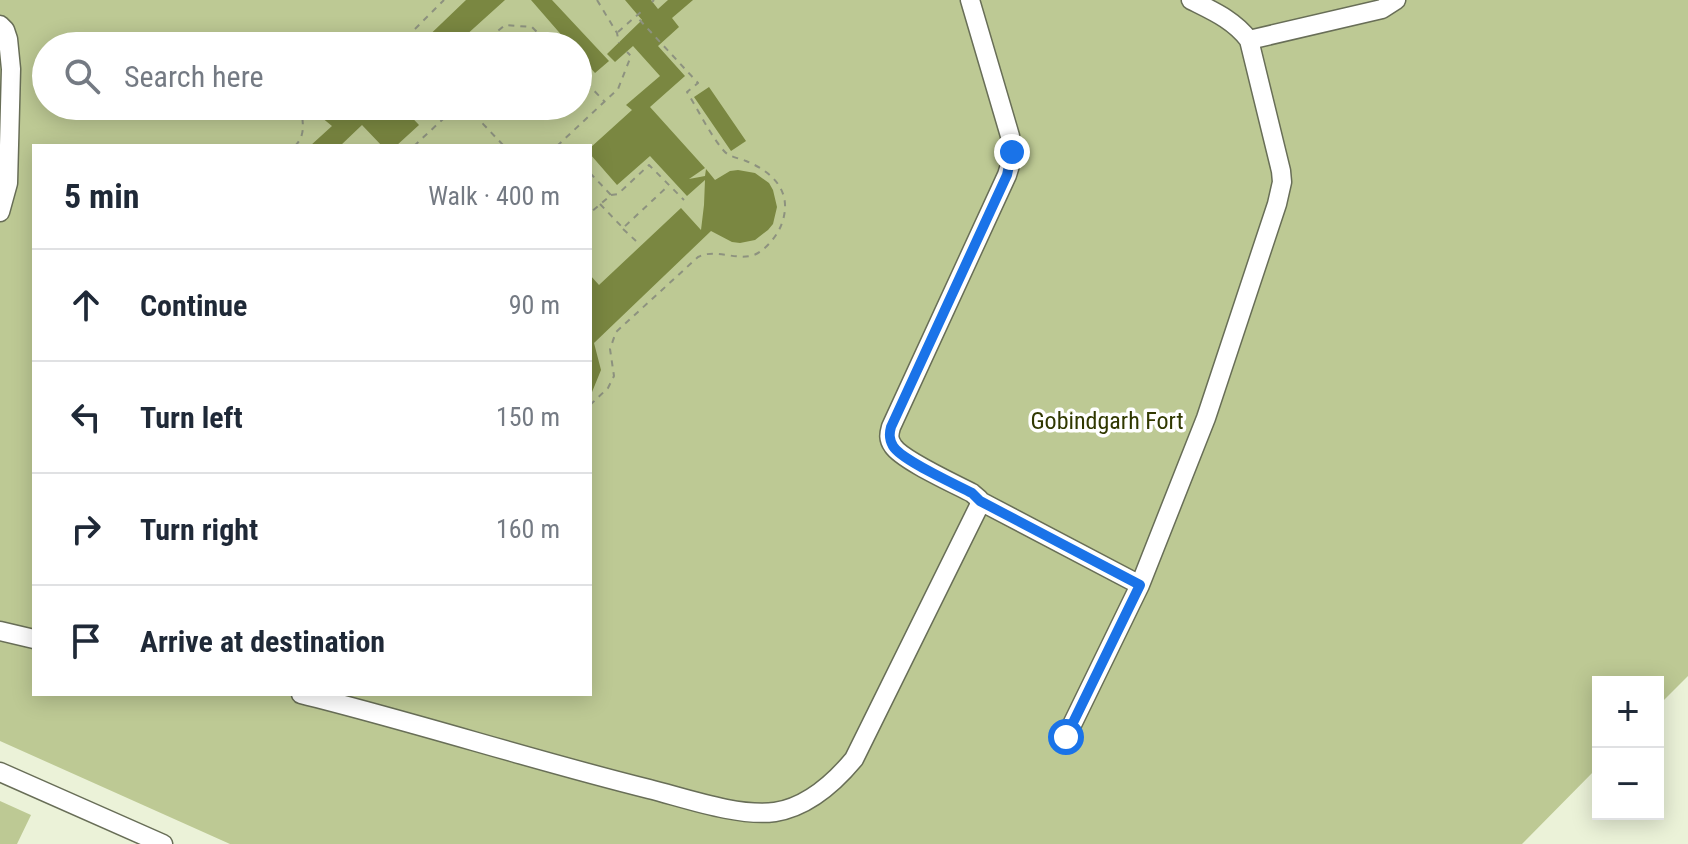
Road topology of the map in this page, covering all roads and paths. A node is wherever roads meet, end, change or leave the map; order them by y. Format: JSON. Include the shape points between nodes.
{"nodes":[{"id":1,"x":444,"y":0,"type":"edge"},
{"id":2,"x":597,"y":0,"type":"edge"},
{"id":3,"x":970,"y":0,"type":"edge"},
{"id":4,"x":1191,"y":0,"type":"edge"},
{"id":5,"x":1396,"y":0,"type":"edge"},
{"id":6,"x":643,"y":10,"type":"dead end"},
{"id":7,"x":636,"y":16,"type":"junction"},
{"id":8,"x":0,"y":25,"type":"edge"},
{"id":9,"x":412,"y":32,"type":"edge"},
{"id":10,"x":497,"y":32,"type":"edge"},
{"id":11,"x":537,"y":32,"type":"edge"},
{"id":12,"x":617,"y":33,"type":"junction"},
{"id":13,"x":1249,"y":40,"type":"junction"},
{"id":14,"x":619,"y":43,"type":"dead end"},
{"id":15,"x":627,"y":52,"type":"dead end"},
{"id":16,"x":592,"y":89,"type":"edge"},
{"id":17,"x":605,"y":102,"type":"junction"},
{"id":18,"x":592,"y":114,"type":"edge"},
{"id":19,"x":303,"y":120,"type":"edge"},
{"id":20,"x":442,"y":120,"type":"edge"},
{"id":21,"x":479,"y":120,"type":"edge"},
{"id":22,"x":586,"y":120,"type":"edge"},
{"id":23,"x":562,"y":142,"type":"joint"},
{"id":24,"x":297,"y":144,"type":"edge"},
{"id":25,"x":416,"y":144,"type":"edge"},
{"id":26,"x":502,"y":144,"type":"edge"},
{"id":27,"x":560,"y":144,"type":"edge"},
{"id":28,"x":592,"y":175,"type":"edge"},
{"id":29,"x":669,"y":185,"type":"junction"},
{"id":30,"x":611,"y":195,"type":"junction"},
{"id":31,"x":684,"y":200,"type":"dead end"},
{"id":32,"x":600,"y":204,"type":"junction"},
{"id":33,"x":592,"y":211,"type":"edge"},
{"id":34,"x":0,"y":212,"type":"edge"},
{"id":35,"x":623,"y":228,"type":"junction"},
{"id":36,"x":636,"y":241,"type":"dead end"},
{"id":37,"x":592,"y":403,"type":"edge"},
{"id":38,"x":980,"y":501,"type":"junction"},
{"id":39,"x":1140,"y":585,"type":"junction"},
{"id":40,"x":0,"y":631,"type":"edge"},
{"id":41,"x":32,"y":639,"type":"edge"},
{"id":42,"x":308,"y":696,"type":"edge"},
{"id":43,"x":1066,"y":737,"type":"dead end"},
{"id":44,"x":0,"y":772,"type":"edge"},
{"id":45,"x":163,"y":844,"type":"edge"}],
"edges":[{"from":1,"to":9,"type":"path"},
{"from":2,"to":12,"type":"path"},
{"from":3,"to":38,"type":"street","via":[[1010,136],[1011,162],[889,436],[899,453]]},
{"from":4,"to":13,"type":"street","via":[[1233,22]]},
{"from":5,"to":13,"type":"street","via":[[1382,9]]},
{"from":6,"to":7,"type":"path"},
{"from":7,"to":12,"type":"path"},
{"from":7,"to":37,"type":"path","via":[[698,83],[687,92],[726,154],[772,176],[785,208],[776,235],[754,255],[698,257],[616,332],[610,349],[614,376]]},
{"from":8,"to":34,"type":"street","via":[[8,39],[11,69],[8,183]]},
{"from":10,"to":11,"type":"path","via":[[505,25]]},
{"from":12,"to":14,"type":"path"},
{"from":13,"to":39,"type":"street","via":[[1281,190],[1206,418]]},
{"from":15,"to":17,"type":"path","via":[[631,56],[618,89]]},
{"from":16,"to":17,"type":"path"},
{"from":17,"to":18,"type":"path"},
{"from":19,"to":24,"type":"path"},
{"from":20,"to":25,"type":"path"},
{"from":21,"to":26,"type":"path"},
{"from":22,"to":23,"type":"path"},
{"from":23,"to":27,"type":"path"},
{"from":28,"to":30,"type":"path"},
{"from":29,"to":30,"type":"path","via":[[649,165]]},
{"from":29,"to":31,"type":"path"},
{"from":29,"to":35,"type":"path"},
{"from":30,"to":32,"type":"path"},
{"from":32,"to":33,"type":"path"},
{"from":32,"to":35,"type":"path"},
{"from":35,"to":36,"type":"path"},
{"from":38,"to":39,"type":"street"},
{"from":38,"to":42,"type":"street","via":[[854,759],[824,790],[774,812],[724,808],[618,782]]},
{"from":39,"to":43,"type":"street"},
{"from":40,"to":41,"type":"street"},
{"from":44,"to":45,"type":"street"}]}
